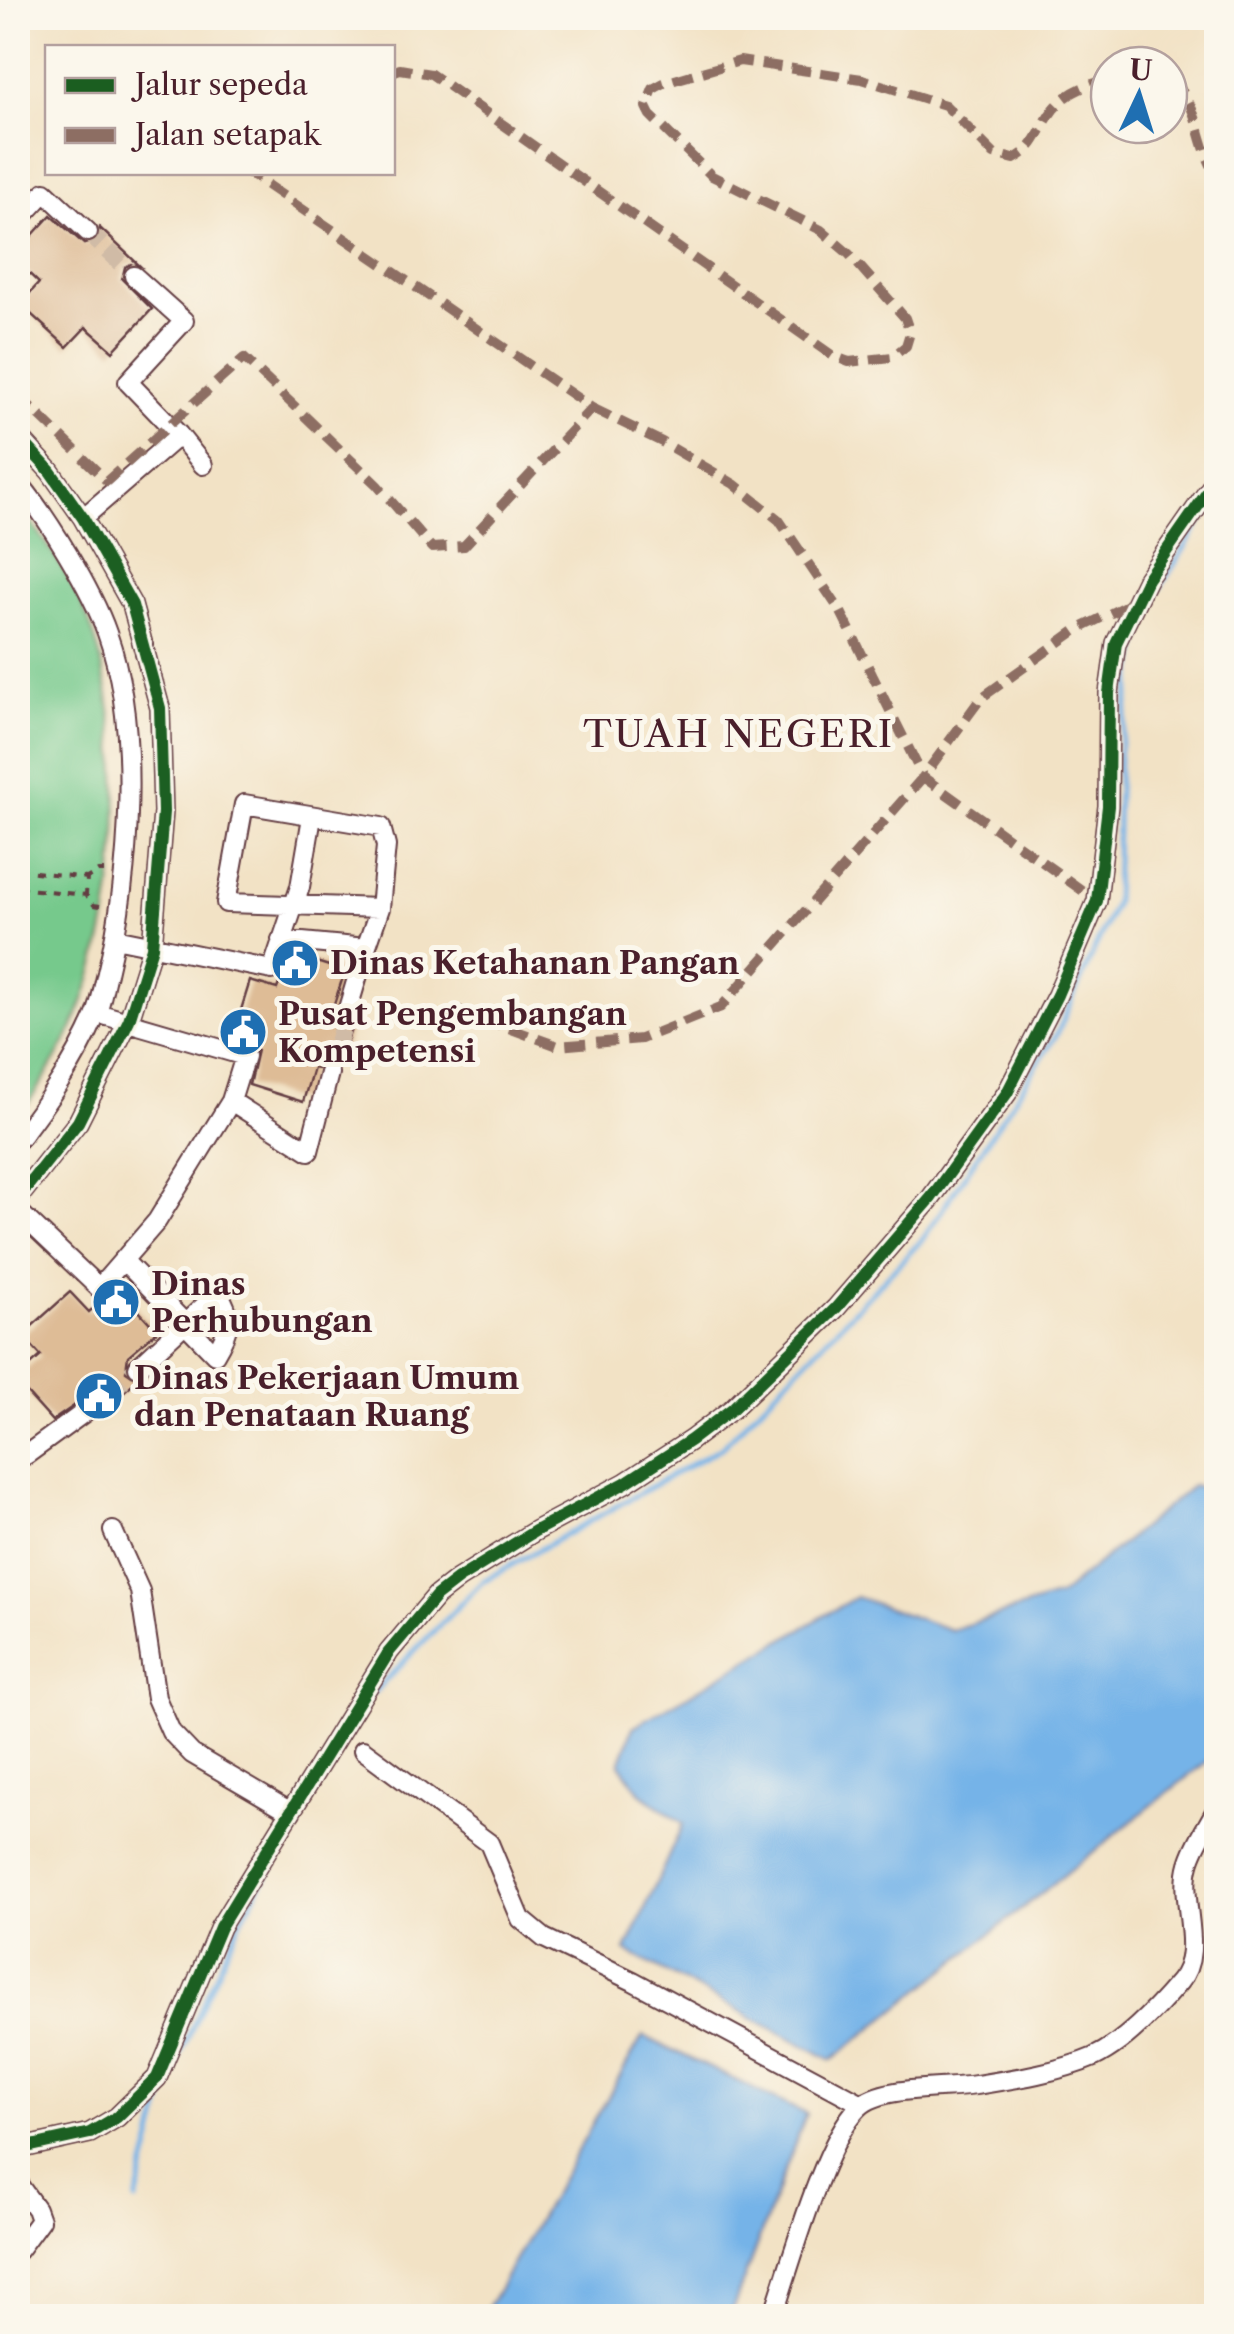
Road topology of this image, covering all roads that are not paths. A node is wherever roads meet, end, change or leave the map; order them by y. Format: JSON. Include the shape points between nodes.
{"nodes":[{"id":1,"x":18,"y":221,"type":"edge"},
{"id":2,"x":88,"y":232,"type":"tunnel mouth"},
{"id":3,"x":134,"y":276,"type":"tunnel mouth"},
{"id":4,"x":180,"y":435,"type":"junction"},
{"id":5,"x":18,"y":436,"type":"edge"},
{"id":6,"x":203,"y":465,"type":"dead end"},
{"id":7,"x":1216,"y":480,"type":"edge"},
{"id":8,"x":18,"y":482,"type":"edge"},
{"id":9,"x":84,"y":518,"type":"junction"},
{"id":10,"x":312,"y":817,"type":"junction"},
{"id":11,"x":293,"y":905,"type":"junction"},
{"id":12,"x":380,"y":908,"type":"junction"},
{"id":13,"x":116,"y":938,"type":"junction"},
{"id":14,"x":281,"y":940,"type":"junction"},
{"id":15,"x":152,"y":946,"type":"junction"},
{"id":16,"x":366,"y":948,"type":"junction"},
{"id":17,"x":348,"y":1012,"type":"tunnel mouth"},
{"id":18,"x":97,"y":1013,"type":"junction"},
{"id":19,"x":129,"y":1020,"type":"junction"},
{"id":20,"x":329,"y":1073,"type":"tunnel mouth"},
{"id":21,"x":231,"y":1101,"type":"junction"},
{"id":22,"x":18,"y":1140,"type":"edge"},
{"id":23,"x":18,"y":1198,"type":"edge"},
{"id":24,"x":18,"y":1211,"type":"edge"},
{"id":25,"x":124,"y":1261,"type":"junction"},
{"id":26,"x":138,"y":1367,"type":"tunnel mouth"},
{"id":27,"x":90,"y":1409,"type":"tunnel mouth"},
{"id":28,"x":26,"y":1455,"type":"dead end"},
{"id":29,"x":113,"y":1531,"type":"dead end"},
{"id":30,"x":362,"y":1750,"type":"dead end"},
{"id":31,"x":1216,"y":1810,"type":"edge"},
{"id":32,"x":291,"y":1812,"type":"junction"},
{"id":33,"x":862,"y":2104,"type":"junction"},
{"id":34,"x":18,"y":2149,"type":"edge"},
{"id":35,"x":18,"y":2184,"type":"edge"},
{"id":36,"x":18,"y":2250,"type":"edge"},
{"id":37,"x":773,"y":2316,"type":"edge"}],
"edges":[{"from":1,"to":2,"type":"street","via":[[45,192]]},
{"from":3,"to":4,"type":"street","via":[[184,321],[128,382]]},
{"from":4,"to":6,"type":"street"},
{"from":4,"to":9,"type":"street"},
{"from":5,"to":9,"type":"street"},
{"from":7,"to":32,"type":"street","via":[[1147,579],[1116,644],[1098,901],[1007,1093],[931,1198],[836,1308],[732,1408],[642,1472],[436,1596],[389,1652]]},
{"from":8,"to":13,"type":"street","via":[[107,632],[124,710],[124,874]]},
{"from":9,"to":15,"type":"street","via":[[132,606],[160,708],[163,812]]},
{"from":10,"to":11,"type":"street"},
{"from":10,"to":11,"type":"street","via":[[244,804],[226,902]]},
{"from":10,"to":12,"type":"street","via":[[382,827]]},
{"from":11,"to":12,"type":"street"},
{"from":11,"to":14,"type":"street"},
{"from":12,"to":16,"type":"street"},
{"from":13,"to":15,"type":"street"},
{"from":13,"to":18,"type":"street"},
{"from":14,"to":15,"type":"street","via":[[272,970]]},
{"from":14,"to":16,"type":"street"},
{"from":15,"to":19,"type":"street"},
{"from":16,"to":17,"type":"street"},
{"from":18,"to":19,"type":"street"},
{"from":18,"to":22,"type":"street","via":[[58,1089]]},
{"from":19,"to":21,"type":"street","via":[[244,1056]]},
{"from":19,"to":23,"type":"street","via":[[78,1122]]},
{"from":20,"to":21,"type":"street","via":[[309,1151]]},
{"from":21,"to":25,"type":"street"},
{"from":24,"to":25,"type":"street","via":[[98,1288]]},
{"from":25,"to":26,"type":"street","via":[[187,1325]]},
{"from":27,"to":28,"type":"street"},
{"from":29,"to":32,"type":"street","via":[[140,1591],[156,1698],[170,1732],[192,1754]]},
{"from":30,"to":33,"type":"street","via":[[489,1843],[521,1919],[544,1938]]},
{"from":31,"to":33,"type":"street","via":[[1188,1865],[1190,1963],[1182,1979],[1110,2048],[1052,2070]]},
{"from":32,"to":34,"type":"street","via":[[220,1927],[157,2078],[117,2118],[90,2133]]},
{"from":33,"to":37,"type":"street","via":[[824,2170]]},
{"from":35,"to":36,"type":"street","via":[[40,2220]]}]}
